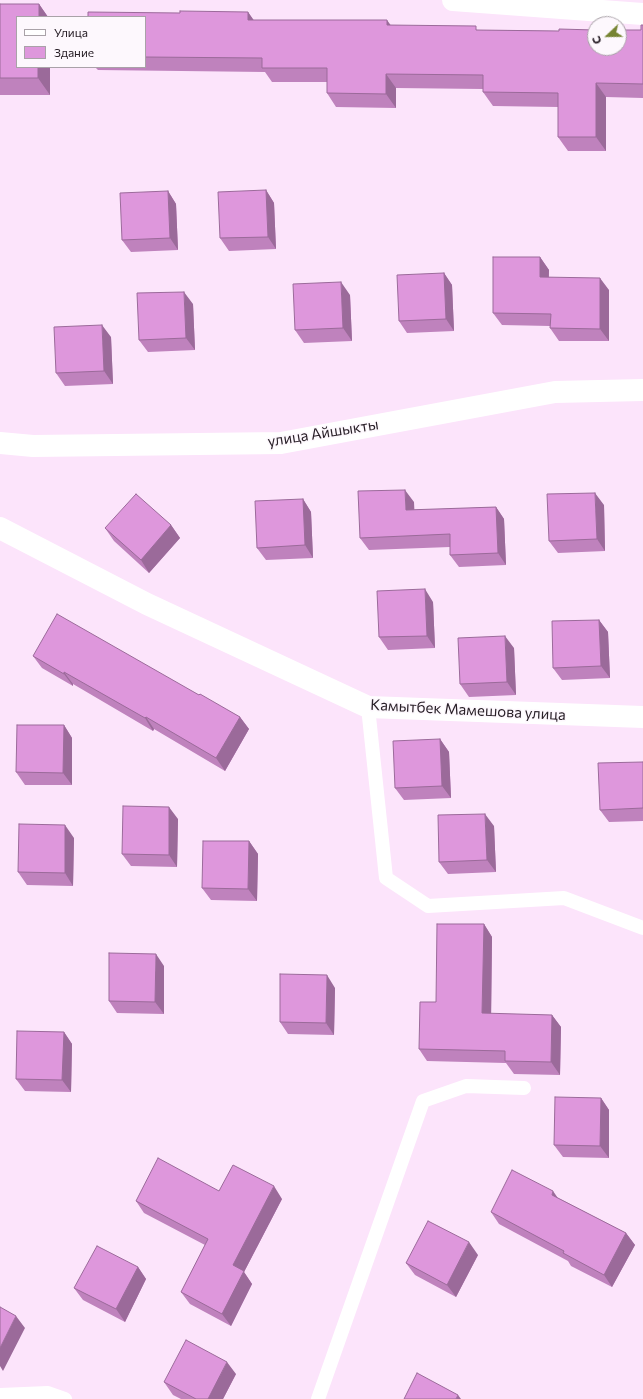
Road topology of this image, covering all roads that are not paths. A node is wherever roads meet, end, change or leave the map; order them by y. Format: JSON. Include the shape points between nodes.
{"nodes":[{"id":1,"x":453,"y":0,"type":"edge"},
{"id":2,"x":643,"y":14,"type":"edge"},
{"id":3,"x":643,"y":390,"type":"edge"},
{"id":4,"x":0,"y":443,"type":"edge"},
{"id":5,"x":0,"y":528,"type":"edge"},
{"id":6,"x":368,"y":708,"type":"junction"},
{"id":7,"x":643,"y":717,"type":"edge"},
{"id":8,"x":643,"y":928,"type":"edge"},
{"id":9,"x":524,"y":1088,"type":"dead end"},
{"id":10,"x":0,"y":1395,"type":"edge"},
{"id":11,"x":65,"y":1399,"type":"edge"},
{"id":12,"x":318,"y":1399,"type":"edge"}],
"edges":[{"from":1,"to":2,"type":"street"},
{"from":3,"to":4,"type":"street","name":"улица Айшыкты","via":[[556,392],[282,443],[33,446]]},
{"from":5,"to":6,"type":"street","name":"Камытбек Мамешова улица","via":[[147,604]]},
{"from":6,"to":7,"type":"street","name":"Камытбек Мамешова улица"},
{"from":6,"to":8,"type":"lane","via":[[386,878],[428,906],[564,898]]},
{"from":9,"to":12,"type":"lane","via":[[466,1086],[423,1101]]},
{"from":10,"to":11,"type":"lane","via":[[48,1393]]}]}
